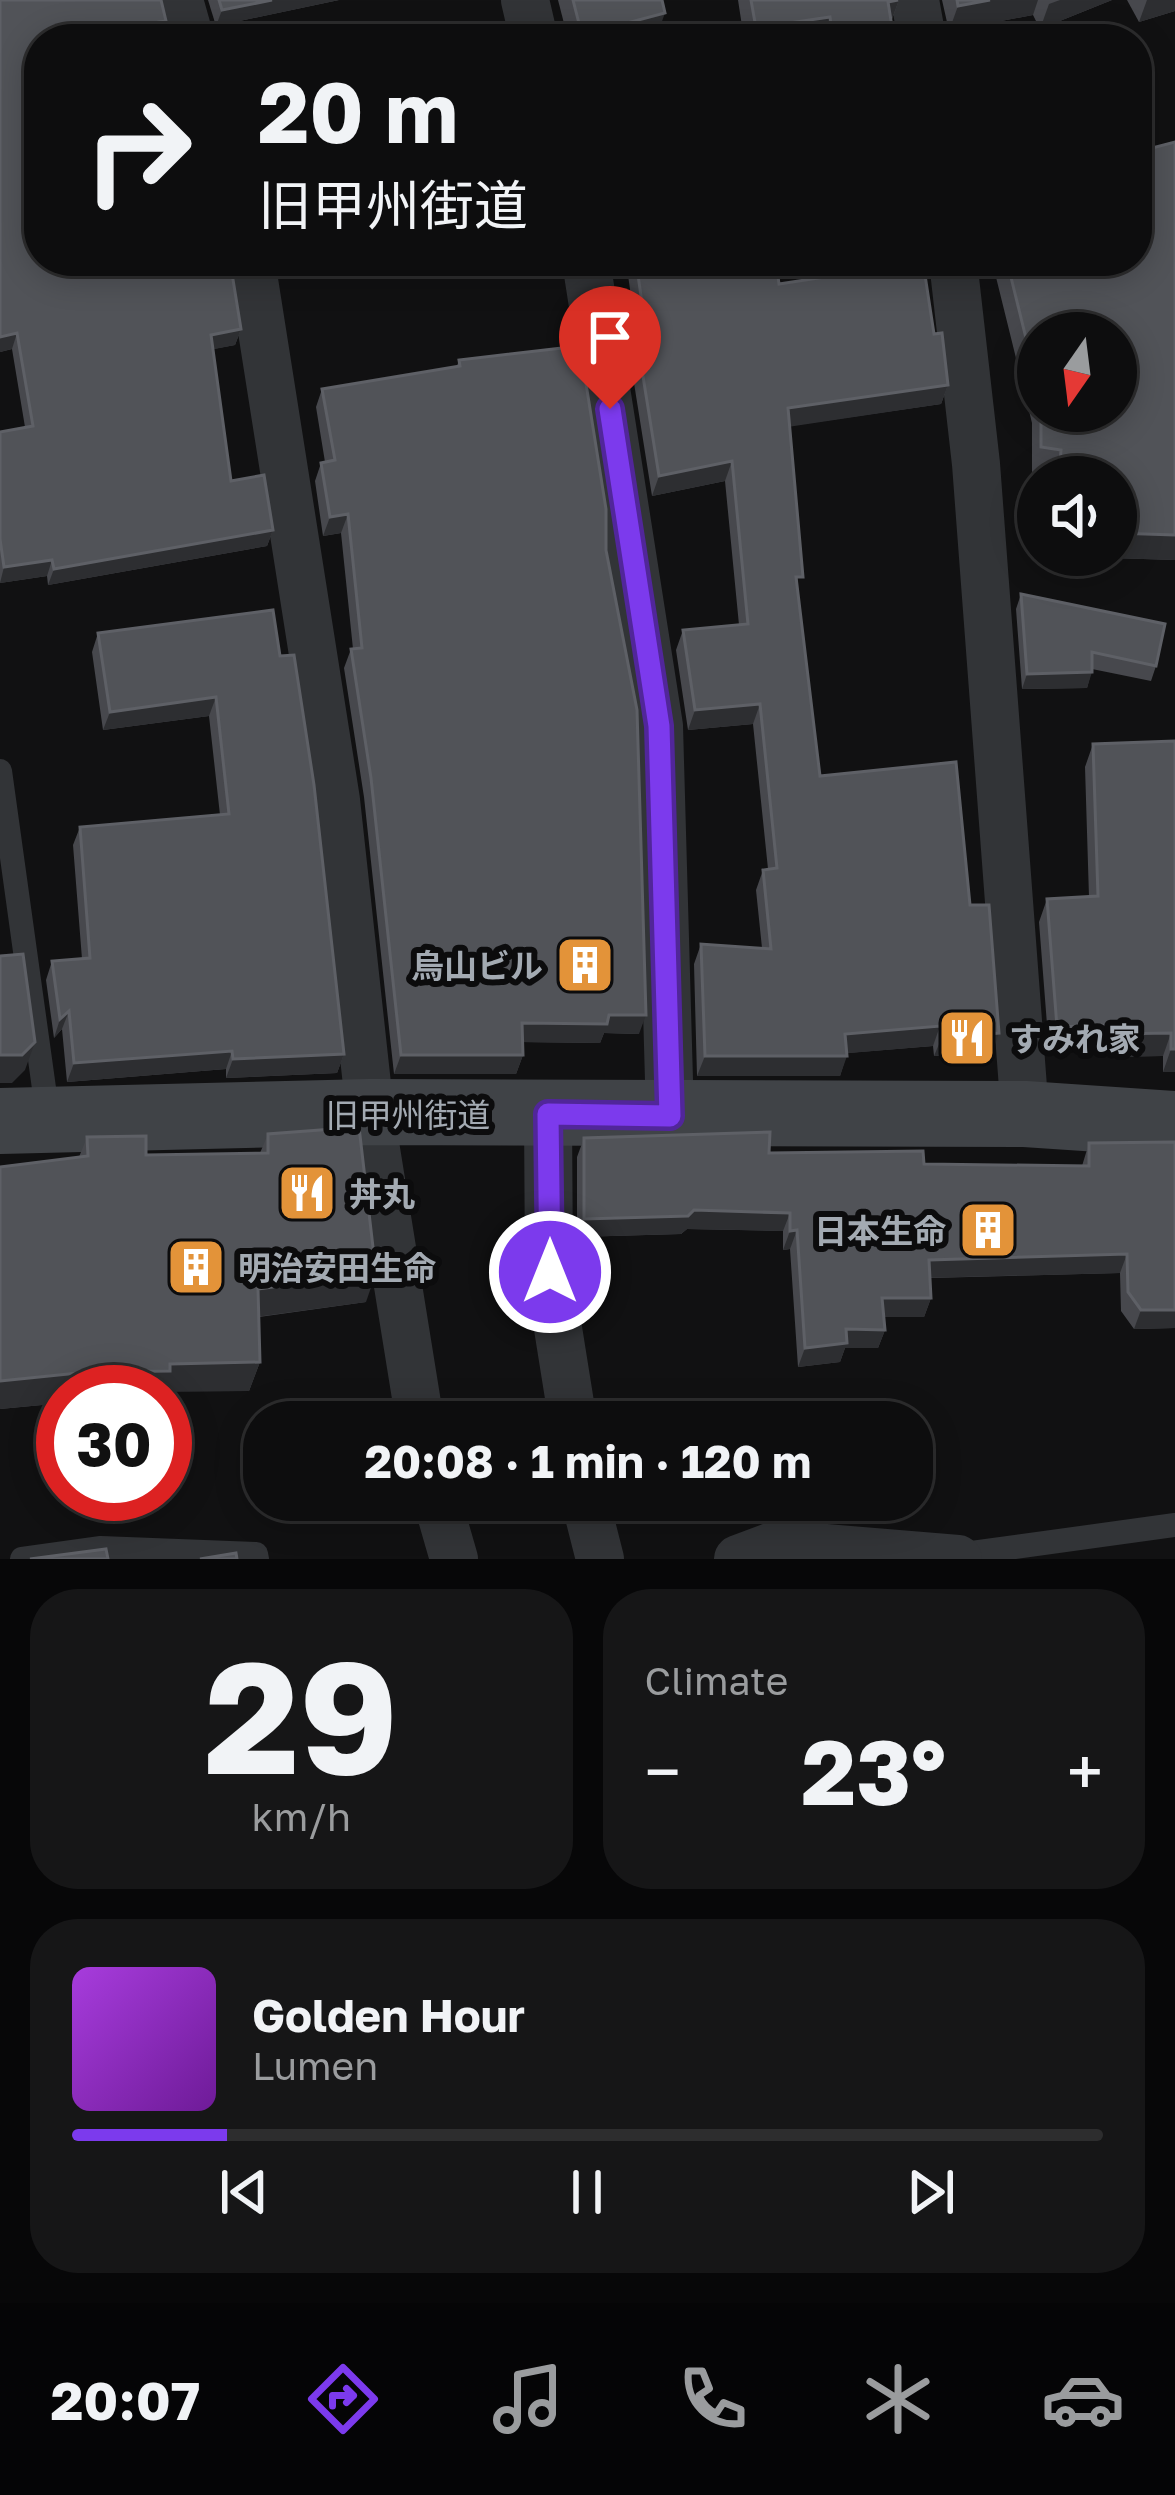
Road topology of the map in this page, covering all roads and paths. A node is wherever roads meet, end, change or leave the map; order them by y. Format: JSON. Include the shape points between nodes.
{"nodes":[{"id":1,"x":253,"y":276,"type":"edge"},
{"id":2,"x":588,"y":276,"type":"edge"},
{"id":3,"x":954,"y":276,"type":"edge"},
{"id":4,"x":0,"y":771,"type":"edge"},
{"id":5,"x":370,"y":1112,"type":"junction"},
{"id":6,"x":548,"y":1114,"type":"junction"},
{"id":7,"x":1024,"y":1114,"type":"junction"},
{"id":8,"x":670,"y":1116,"type":"junction"},
{"id":9,"x":24,"y":1120,"type":"edge"},
{"id":10,"x":1175,"y":1124,"type":"edge"},
{"id":11,"x":417,"y":1401,"type":"edge"},
{"id":12,"x":570,"y":1401,"type":"edge"},
{"id":13,"x":443,"y":1521,"type":"edge"},
{"id":14,"x":590,"y":1521,"type":"edge"},
{"id":15,"x":1175,"y":1526,"type":"edge"},
{"id":16,"x":958,"y":1557,"type":"edge"},
{"id":17,"x":22,"y":1559,"type":"edge"},
{"id":18,"x":257,"y":1559,"type":"edge"},
{"id":19,"x":454,"y":1559,"type":"edge"},
{"id":20,"x":599,"y":1559,"type":"edge"},
{"id":21,"x":738,"y":1559,"type":"edge"}],
"edges":[{"from":1,"to":5,"type":"street","via":[[336,800]]},
{"from":2,"to":8,"type":"street","via":[[659,726]]},
{"from":3,"to":7,"type":"street","via":[[976,464]]},
{"from":4,"to":9,"type":"lane"},
{"from":5,"to":6,"type":"street","name":"旧甲州街道"},
{"from":5,"to":9,"type":"street","name":"旧甲州街道"},
{"from":5,"to":11,"type":"street"},
{"from":6,"to":8,"type":"street","name":"旧甲州街道"},
{"from":6,"to":12,"type":"street","via":[[550,1272]]},
{"from":7,"to":8,"type":"street","name":"旧甲州街道"},
{"from":7,"to":10,"type":"street","name":"旧甲州街道"},
{"from":13,"to":19,"type":"street"},
{"from":14,"to":20,"type":"street"},
{"from":15,"to":16,"type":"lane"},
{"from":16,"to":21,"type":"street","via":[[778,1544]]},
{"from":17,"to":18,"type":"lane","via":[[100,1548]]}]}
